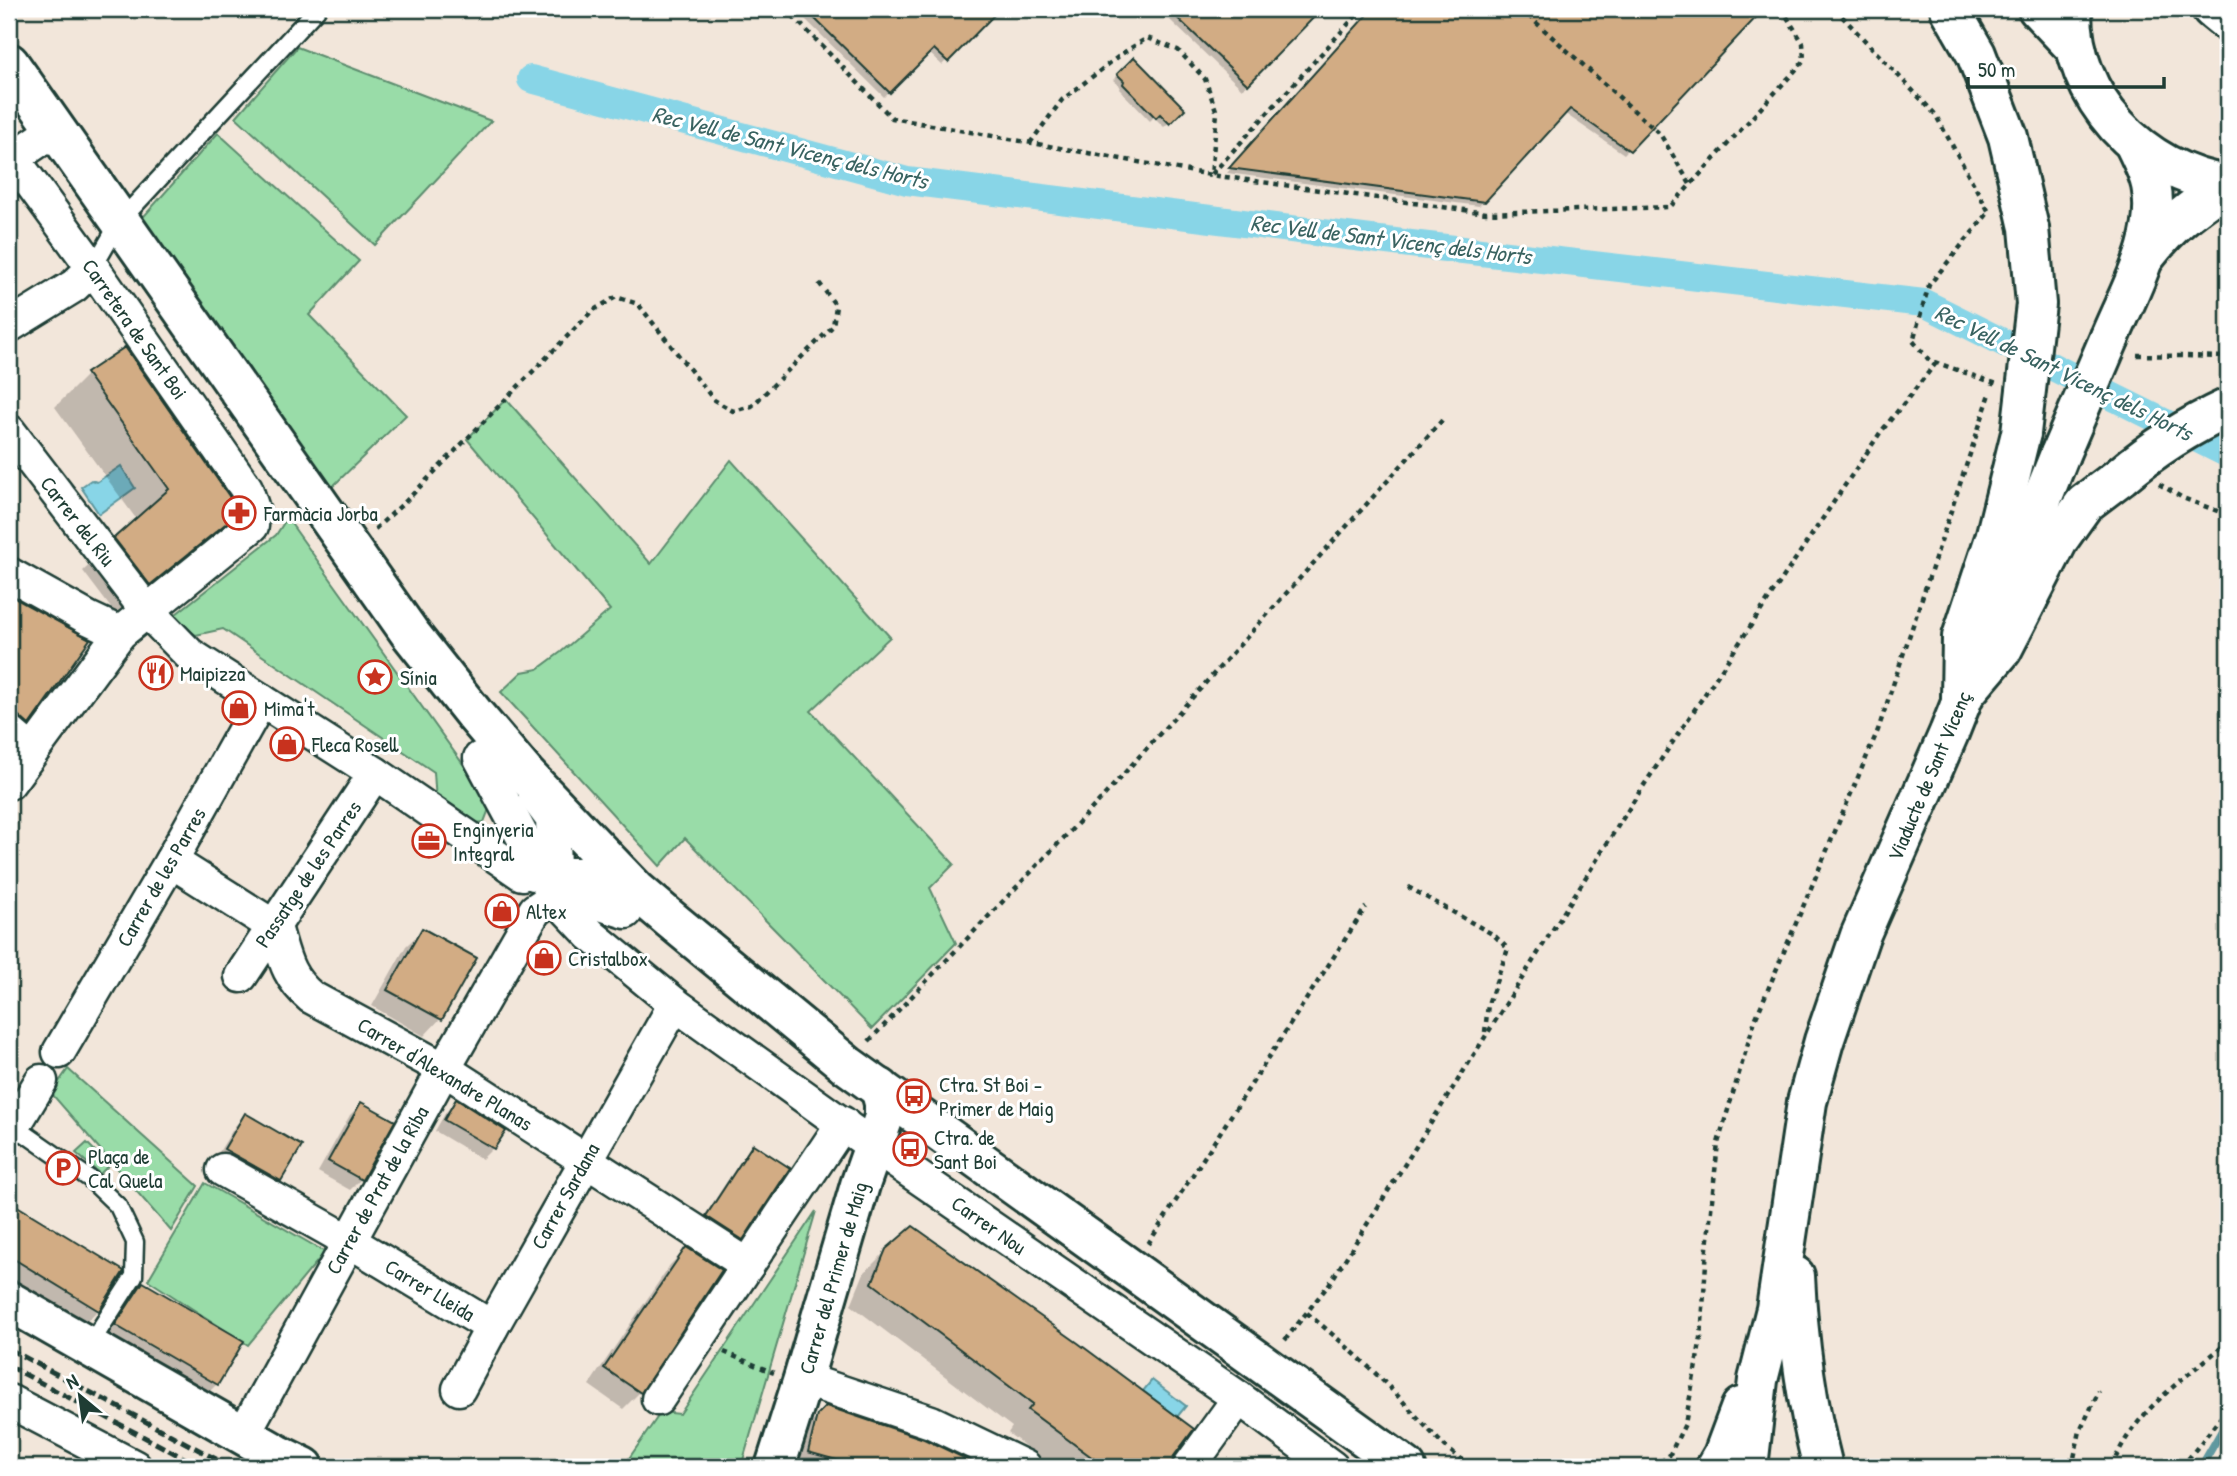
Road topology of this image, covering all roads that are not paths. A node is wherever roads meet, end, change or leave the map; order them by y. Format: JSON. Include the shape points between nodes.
{"nodes":[{"id":1,"x":317,"y":9,"type":"edge"},
{"id":2,"x":1950,"y":9,"type":"edge"},
{"id":3,"x":2038,"y":9,"type":"edge"},
{"id":4,"x":2072,"y":9,"type":"edge"},
{"id":5,"x":2212,"y":9,"type":"edge"},
{"id":6,"x":2228,"y":22,"type":"edge"},
{"id":7,"x":2076,"y":48,"type":"junction"},
{"id":8,"x":9,"y":63,"type":"edge"},
{"id":9,"x":9,"y":100,"type":"edge"},
{"id":10,"x":2135,"y":145,"type":"junction"},
{"id":11,"x":25,"y":148,"type":"edge"},
{"id":12,"x":2227,"y":185,"type":"edge"},
{"id":13,"x":107,"y":243,"type":"junction"},
{"id":14,"x":2142,"y":260,"type":"junction"},
{"id":15,"x":9,"y":326,"type":"edge"},
{"id":16,"x":2228,"y":408,"type":"edge"},
{"id":17,"x":9,"y":431,"type":"edge"},
{"id":18,"x":9,"y":574,"type":"edge"},
{"id":19,"x":147,"y":611,"type":"junction"},
{"id":20,"x":120,"y":633,"type":"junction"},
{"id":21,"x":1961,"y":698,"type":"junction"},
{"id":22,"x":261,"y":699,"type":"junction"},
{"id":23,"x":9,"y":726,"type":"edge"},
{"id":24,"x":36,"y":748,"type":"junction"},
{"id":25,"x":493,"y":755,"type":"junction"},
{"id":26,"x":375,"y":773,"type":"junction"},
{"id":27,"x":9,"y":783,"type":"edge"},
{"id":28,"x":503,"y":799,"type":"junction"},
{"id":29,"x":465,"y":835,"type":"junction"},
{"id":30,"x":171,"y":861,"type":"junction"},
{"id":31,"x":550,"y":877,"type":"junction"},
{"id":32,"x":631,"y":901,"type":"junction"},
{"id":33,"x":275,"y":927,"type":"junction"},
{"id":34,"x":241,"y":976,"type":"dead end"},
{"id":35,"x":675,"y":1004,"type":"junction"},
{"id":36,"x":59,"y":1052,"type":"dead end"},
{"id":37,"x":443,"y":1069,"type":"junction"},
{"id":38,"x":41,"y":1081,"type":"dead end"},
{"id":39,"x":879,"y":1117,"type":"junction"},
{"id":40,"x":843,"y":1123,"type":"junction"},
{"id":41,"x":11,"y":1127,"type":"edge"},
{"id":42,"x":585,"y":1161,"type":"junction"},
{"id":43,"x":223,"y":1170,"type":"dead end"},
{"id":44,"x":1792,"y":1201,"type":"junction"},
{"id":45,"x":349,"y":1241,"type":"junction"},
{"id":46,"x":748,"y":1265,"type":"junction"},
{"id":47,"x":9,"y":1301,"type":"edge"},
{"id":48,"x":1776,"y":1309,"type":"junction"},
{"id":49,"x":492,"y":1327,"type":"junction"},
{"id":50,"x":89,"y":1346,"type":"junction"},
{"id":51,"x":803,"y":1379,"type":"junction"},
{"id":52,"x":459,"y":1389,"type":"dead end"},
{"id":53,"x":1239,"y":1398,"type":"junction"},
{"id":54,"x":659,"y":1399,"type":"dead end"},
{"id":55,"x":9,"y":1401,"type":"edge"},
{"id":56,"x":243,"y":1435,"type":"junction"},
{"id":57,"x":135,"y":1467,"type":"edge"},
{"id":58,"x":304,"y":1467,"type":"edge"},
{"id":59,"x":775,"y":1467,"type":"edge"},
{"id":60,"x":1025,"y":1467,"type":"edge"},
{"id":61,"x":1189,"y":1467,"type":"edge"},
{"id":62,"x":1332,"y":1467,"type":"edge"},
{"id":63,"x":1371,"y":1467,"type":"edge"},
{"id":64,"x":1406,"y":1467,"type":"edge"},
{"id":65,"x":1716,"y":1467,"type":"edge"},
{"id":66,"x":1748,"y":1467,"type":"edge"},
{"id":67,"x":1777,"y":1467,"type":"edge"},
{"id":68,"x":1823,"y":1467,"type":"edge"}],
"edges":[{"from":1,"to":13,"type":"lane"},
{"from":2,"to":21,"type":"main road","bridge":true,"via":[[1976,54],[2007,137],[2029,228],[2036,304],[2021,432],[1996,538],[1962,637]]},
{"from":3,"to":7,"type":"main road"},
{"from":4,"to":7,"type":"main road","name":"Viaducte de Sant Vicenç"},
{"from":5,"to":6,"type":"main road"},
{"from":7,"to":10,"type":"main road","name":"Viaducte de Sant Vicenç","via":[[2104,111]]},
{"from":8,"to":11,"type":"main road"},
{"from":9,"to":11,"type":"main road"},
{"from":10,"to":12,"type":"main road","name":"Viaducte de Sant Vicenç","via":[[2178,171]]},
{"from":10,"to":14,"type":"main road","name":"Viaducte de Sant Vicenç","via":[[2152,188],[2150,233]]},
{"from":11,"to":13,"type":"main road"},
{"from":11,"to":13,"type":"street","name":"Carretera de Sant Boi"},
{"from":12,"to":14,"type":"main road","name":"Viaducte de Sant Vicenç","via":[[2183,214]]},
{"from":13,"to":15,"type":"street","via":[[74,286]]},
{"from":13,"to":19,"type":"street","name":"Carretera de Sant Boi","via":[[246,488],[253,509],[252,526]]},
{"from":13,"to":25,"type":"main road","via":[[349,548]]},
{"from":13,"to":25,"type":"main road","via":[[404,663]]},
{"from":14,"to":21,"type":"main road","name":"Viaducte de Sant Vicenç","bridge":true},
{"from":16,"to":21,"type":"main road","bridge":true,"via":[[2148,453],[2084,504],[2059,538],[2002,650]]},
{"from":17,"to":19,"type":"street","name":"Carrer del Riu"},
{"from":18,"to":20,"type":"street"},
{"from":19,"to":20,"type":"street"},
{"from":19,"to":22,"type":"street","name":"Carrer Nou","via":[[189,654]]},
{"from":20,"to":24,"type":"street"},
{"from":21,"to":44,"type":"main road","name":"Viaducte de Sant Vicenç","via":[[1860,936],[1829,1028],[1807,1101]]},
{"from":22,"to":26,"type":"street","name":"Carrer Nou"},
{"from":22,"to":30,"type":"street","name":"Carrer de les Parres"},
{"from":23,"to":24,"type":"street"},
{"from":24,"to":27,"type":"street"},
{"from":25,"to":28,"type":"street"},
{"from":25,"to":31,"type":"main road"},
{"from":25,"to":32,"type":"main road"},
{"from":26,"to":29,"type":"street","name":"Carrer Nou"},
{"from":26,"to":33,"type":"street","name":"Passatge de les Parres"},
{"from":28,"to":29,"type":"street","via":[[491,827]]},
{"from":28,"to":31,"type":"street"},
{"from":29,"to":31,"type":"street","name":"Carrer Nou"},
{"from":30,"to":33,"type":"street"},
{"from":30,"to":36,"type":"street","name":"Carrer de les Parres"},
{"from":31,"to":32,"type":"main road"},
{"from":31,"to":35,"type":"street","name":"Carrer Nou","via":[[591,935]]},
{"from":31,"to":37,"type":"street","name":"Carrer de Prat de la Riba"},
{"from":32,"to":39,"type":"main road","via":[[755,1021]]},
{"from":32,"to":39,"type":"main road","via":[[847,1065]]},
{"from":33,"to":34,"type":"street","name":"Passatge de les Parres"},
{"from":33,"to":37,"type":"street","name":"Carrer d'Alexandre Planas","via":[[296,985]]},
{"from":35,"to":40,"type":"street","name":"Carrer Nou"},
{"from":35,"to":42,"type":"street","name":"Carrer Sardana"},
{"from":37,"to":42,"type":"street","name":"Carrer d'Alexandre Planas"},
{"from":37,"to":45,"type":"street","name":"Carrer de Prat de la Riba"},
{"from":38,"to":41,"type":"street"},
{"from":39,"to":40,"type":"street","name":"Carrer Nou"},
{"from":39,"to":51,"type":"main road","name":"Carrer del Primer de Maig"},
{"from":39,"to":53,"type":"street","name":"Carrer Nou"},
{"from":39,"to":63,"type":"main road"},
{"from":39,"to":64,"type":"main road","via":[[1130,1270]]},
{"from":40,"to":46,"type":"street"},
{"from":41,"to":50,"type":"lane","via":[[90,1179],[118,1206],[135,1242],[134,1276]]},
{"from":42,"to":46,"type":"street","name":"Carrer d'Alexandre Planas"},
{"from":42,"to":49,"type":"street","name":"Carrer Sardana"},
{"from":43,"to":45,"type":"street","name":"Carrer Lleida"},
{"from":44,"to":48,"type":"main road","name":"Viaducte de Sant Vicenç"},
{"from":44,"to":68,"type":"main road","via":[[1797,1316],[1812,1424]]},
{"from":45,"to":49,"type":"street","name":"Carrer Lleida"},
{"from":45,"to":56,"type":"street","name":"Carrer de Prat de la Riba"},
{"from":46,"to":54,"type":"street"},
{"from":47,"to":50,"type":"main road"},
{"from":48,"to":65,"type":"main road"},
{"from":48,"to":66,"type":"main road","name":"Viaducte de Sant Vicenç","via":[[1758,1380]]},
{"from":48,"to":67,"type":"main road","name":"Viaducte de Sant Vicenç","via":[[1780,1380]]},
{"from":49,"to":52,"type":"street","name":"Carrer Sardana"},
{"from":50,"to":56,"type":"main road"},
{"from":51,"to":59,"type":"main road","name":"Carrer del Primer de Maig"},
{"from":51,"to":60,"type":"street","via":[[931,1422]]},
{"from":53,"to":61,"type":"street"},
{"from":53,"to":62,"type":"street","name":"Carrer Nou"},
{"from":55,"to":57,"type":"street"},
{"from":56,"to":58,"type":"main road"}]}
